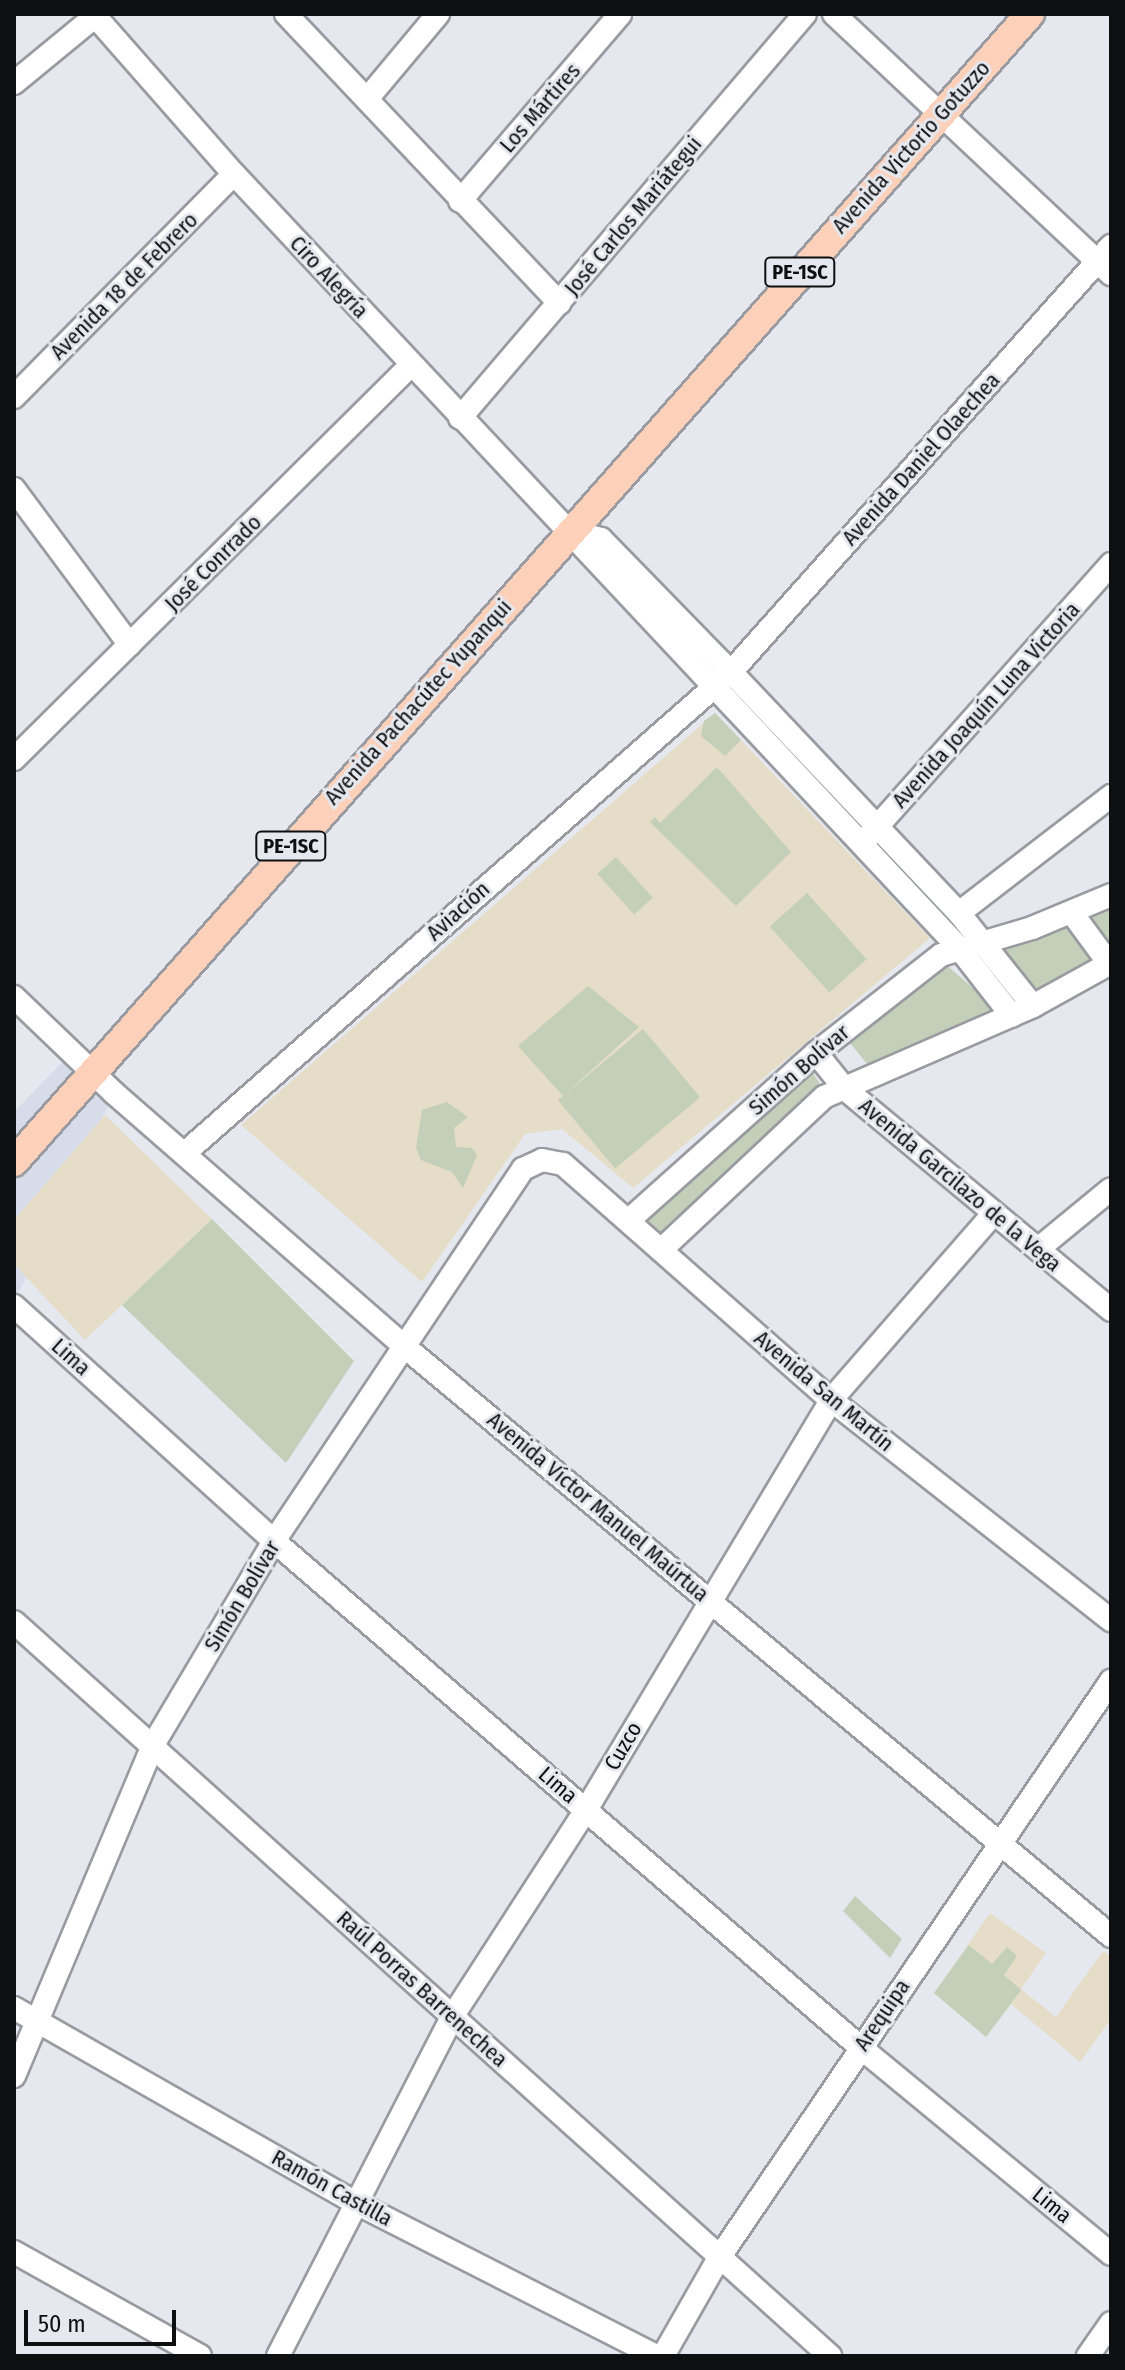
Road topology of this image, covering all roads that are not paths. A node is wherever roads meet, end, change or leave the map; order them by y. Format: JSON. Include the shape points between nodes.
{"nodes":[{"id":1,"x":286,"y":14,"type":"edge"},
{"id":2,"x":438,"y":14,"type":"edge"},
{"id":3,"x":620,"y":14,"type":"edge"},
{"id":4,"x":805,"y":14,"type":"edge"},
{"id":5,"x":834,"y":14,"type":"edge"},
{"id":6,"x":1030,"y":14,"type":"edge"},
{"id":7,"x":96,"y":15,"type":"edge"},
{"id":8,"x":14,"y":83,"type":"edge"},
{"id":9,"x":367,"y":99,"type":"junction"},
{"id":10,"x":940,"y":114,"type":"junction"},
{"id":11,"x":234,"y":174,"type":"junction"},
{"id":12,"x":460,"y":201,"type":"junction"},
{"id":13,"x":1106,"y":261,"type":"edge"},
{"id":14,"x":559,"y":303,"type":"junction"},
{"id":15,"x":411,"y":365,"type":"junction"},
{"id":16,"x":14,"y":397,"type":"edge"},
{"id":17,"x":460,"y":418,"type":"junction"},
{"id":18,"x":14,"y":489,"type":"edge"},
{"id":19,"x":569,"y":531,"type":"junction"},
{"id":20,"x":1111,"y":564,"type":"edge"},
{"id":21,"x":130,"y":645,"type":"junction"},
{"id":22,"x":722,"y":679,"type":"junction"},
{"id":23,"x":14,"y":759,"type":"edge"},
{"id":24,"x":1111,"y":796,"type":"edge"},
{"id":25,"x":877,"y":827,"type":"junction"},
{"id":26,"x":860,"y":844,"type":"junction"},
{"id":27,"x":1111,"y":895,"type":"edge"},
{"id":28,"x":959,"y":913,"type":"junction"},
{"id":29,"x":1072,"y":913,"type":"junction"},
{"id":30,"x":985,"y":943,"type":"junction"},
{"id":31,"x":959,"y":948,"type":"junction"},
{"id":32,"x":1110,"y":965,"type":"edge"},
{"id":33,"x":14,"y":997,"type":"edge"},
{"id":34,"x":1033,"y":1006,"type":"junction"},
{"id":35,"x":1012,"y":1016,"type":"junction"},
{"id":36,"x":816,"y":1053,"type":"junction"},
{"id":37,"x":91,"y":1071,"type":"junction"},
{"id":38,"x":845,"y":1089,"type":"junction"},
{"id":39,"x":186,"y":1152,"type":"junction"},
{"id":40,"x":542,"y":1160,"type":"joint"},
{"id":41,"x":14,"y":1162,"type":"edge"},
{"id":42,"x":1111,"y":1189,"type":"edge"},
{"id":43,"x":994,"y":1213,"type":"junction"},
{"id":44,"x":628,"y":1221,"type":"junction"},
{"id":45,"x":1038,"y":1249,"type":"junction"},
{"id":46,"x":661,"y":1250,"type":"junction"},
{"id":47,"x":14,"y":1306,"type":"edge"},
{"id":48,"x":1111,"y":1310,"type":"edge"},
{"id":49,"x":405,"y":1347,"type":"junction"},
{"id":50,"x":831,"y":1400,"type":"junction"},
{"id":51,"x":274,"y":1541,"type":"junction"},
{"id":52,"x":709,"y":1600,"type":"junction"},
{"id":53,"x":1111,"y":1620,"type":"edge"},
{"id":54,"x":14,"y":1622,"type":"edge"},
{"id":55,"x":1111,"y":1681,"type":"edge"},
{"id":56,"x":153,"y":1745,"type":"junction"},
{"id":57,"x":586,"y":1810,"type":"junction"},
{"id":58,"x":998,"y":1844,"type":"junction"},
{"id":59,"x":1111,"y":1936,"type":"edge"},
{"id":60,"x":14,"y":2008,"type":"edge"},
{"id":61,"x":452,"y":2017,"type":"junction"},
{"id":62,"x":37,"y":2021,"type":"junction"},
{"id":63,"x":860,"y":2047,"type":"junction"},
{"id":64,"x":14,"y":2076,"type":"edge"},
{"id":65,"x":356,"y":2203,"type":"junction"},
{"id":66,"x":14,"y":2252,"type":"edge"},
{"id":67,"x":1111,"y":2254,"type":"edge"},
{"id":68,"x":719,"y":2258,"type":"junction"},
{"id":69,"x":1111,"y":2323,"type":"edge"},
{"id":70,"x":200,"y":2356,"type":"edge"},
{"id":71,"x":278,"y":2356,"type":"edge"},
{"id":72,"x":656,"y":2356,"type":"edge"},
{"id":73,"x":663,"y":2356,"type":"edge"},
{"id":74,"x":830,"y":2356,"type":"edge"},
{"id":75,"x":1088,"y":2356,"type":"edge"}],
"edges":[{"from":1,"to":9,"type":"street"},
{"from":2,"to":9,"type":"street"},
{"from":3,"to":12,"type":"street","name":"Los Mártires"},
{"from":4,"to":14,"type":"street","name":"José Carlos Mariátegui"},
{"from":5,"to":10,"type":"street"},
{"from":6,"to":10,"type":"main road","name":"Avenida Victorio Gotuzzo","number":"PE-1SC"},
{"from":7,"to":8,"type":"street"},
{"from":7,"to":11,"type":"street","name":"Ciro Alegría"},
{"from":9,"to":12,"type":"street"},
{"from":10,"to":13,"type":"street"},
{"from":10,"to":19,"type":"main road","name":"Avenida Victorio Gotuzzo","number":"PE-1SC"},
{"from":11,"to":15,"type":"street","name":"Ciro Alegría"},
{"from":11,"to":16,"type":"street","name":"Avenida 18 de Febrero"},
{"from":12,"to":14,"type":"street"},
{"from":13,"to":22,"type":"street","name":"Avenida Daniel Olaechea"},
{"from":14,"to":17,"type":"street","name":"José Carlos Mariátegui"},
{"from":15,"to":17,"type":"street","name":"Ciro Alegría"},
{"from":15,"to":21,"type":"street","name":"José Conrrado"},
{"from":17,"to":19,"type":"street","name":"Ciro Alegría"},
{"from":18,"to":21,"type":"street"},
{"from":19,"to":22,"type":"street","via":[[601,539]]},
{"from":19,"to":37,"type":"main road","name":"Avenida Pachacútec Yupanqui","number":"PE-1SC"},
{"from":20,"to":25,"type":"street","name":"Avenida Joaquín Luna Victoria"},
{"from":21,"to":23,"type":"street","name":"José Conrrado"},
{"from":22,"to":25,"type":"street"},
{"from":22,"to":26,"type":"street"},
{"from":22,"to":39,"type":"street","name":"Aviación"},
{"from":24,"to":28,"type":"street"},
{"from":25,"to":26,"type":"street","name":"Avenida Joaquín Luna Victoria"},
{"from":25,"to":28,"type":"street"},
{"from":26,"to":31,"type":"street"},
{"from":27,"to":29,"type":"street","name":"Simón Bolívar"},
{"from":28,"to":30,"type":"street"},
{"from":29,"to":30,"type":"street","name":"Simón Bolívar"},
{"from":29,"to":32,"type":"street"},
{"from":30,"to":31,"type":"street","name":"Simón Bolívar"},
{"from":30,"to":34,"type":"street"},
{"from":31,"to":35,"type":"street"},
{"from":31,"to":36,"type":"street","name":"Simón Bolívar","via":[[916,972]]},
{"from":32,"to":34,"type":"street","name":"Simón Bolívar"},
{"from":33,"to":37,"type":"street","name":"Avenida Víctor Manuel Maúrtua"},
{"from":34,"to":35,"type":"street","name":"Simón Bolívar"},
{"from":35,"to":38,"type":"street","name":"Simón Bolívar"},
{"from":36,"to":38,"type":"street","name":"Avenida Garcilazo de la Vega"},
{"from":36,"to":44,"type":"street","name":"Simón Bolívar"},
{"from":37,"to":39,"type":"street","name":"Avenida Víctor Manuel Maúrtua"},
{"from":37,"to":41,"type":"main road","name":"Avenida Pachacútec Yupanqui","number":"PE-1SC"},
{"from":38,"to":43,"type":"street","name":"Avenida Garcilazo de la Vega"},
{"from":38,"to":46,"type":"street","name":"Simón Bolívar","via":[[824,1097]]},
{"from":39,"to":49,"type":"street","name":"Avenida Víctor Manuel Maúrtua"},
{"from":40,"to":44,"type":"street","name":"Avenida San Martín","via":[[563,1164]]},
{"from":40,"to":49,"type":"street","name":"Simón Bolívar","via":[[523,1169]]},
{"from":42,"to":45,"type":"street"},
{"from":43,"to":45,"type":"street","name":"Avenida Garcilazo de la Vega"},
{"from":43,"to":50,"type":"street","name":"Cuzco"},
{"from":44,"to":46,"type":"street","name":"Avenida San Martín"},
{"from":45,"to":48,"type":"street","name":"Avenida Garcilazo de la Vega"},
{"from":46,"to":50,"type":"street","name":"Avenida San Martín"},
{"from":47,"to":51,"type":"street","name":"Lima"},
{"from":49,"to":51,"type":"street","name":"Simón Bolívar"},
{"from":49,"to":52,"type":"street","name":"Avenida Víctor Manuel Maúrtua"},
{"from":50,"to":52,"type":"street","name":"Cuzco"},
{"from":50,"to":53,"type":"street","name":"Avenida San Martín"},
{"from":51,"to":56,"type":"street","name":"Simón Bolívar"},
{"from":51,"to":57,"type":"street","name":"Lima"},
{"from":52,"to":57,"type":"street","name":"Cuzco"},
{"from":52,"to":58,"type":"street","name":"Avenida Víctor Manuel Maúrtua"},
{"from":54,"to":56,"type":"street","name":"Raúl Porras Barrenechea"},
{"from":55,"to":58,"type":"street","name":"Arequipa"},
{"from":56,"to":61,"type":"street","name":"Raúl Porras Barrenechea"},
{"from":56,"to":62,"type":"street","name":"Simón Bolívar"},
{"from":57,"to":61,"type":"street","name":"Cuzco"},
{"from":57,"to":63,"type":"street","name":"Lima"},
{"from":58,"to":59,"type":"street","name":"Avenida Víctor Manuel Maúrtua"},
{"from":58,"to":63,"type":"street","name":"Arequipa"},
{"from":60,"to":62,"type":"street","name":"Ramón Castilla"},
{"from":61,"to":65,"type":"street","name":"Cuzco"},
{"from":61,"to":68,"type":"street","name":"Raúl Porras Barrenechea"},
{"from":62,"to":64,"type":"street","name":"Simón Bolívar"},
{"from":62,"to":65,"type":"street","name":"Ramón Castilla"},
{"from":63,"to":67,"type":"street","name":"Lima"},
{"from":63,"to":68,"type":"street","name":"Arequipa"},
{"from":65,"to":71,"type":"street","name":"Cuzco"},
{"from":65,"to":72,"type":"street","name":"Ramón Castilla"},
{"from":66,"to":70,"type":"street"},
{"from":68,"to":73,"type":"street","name":"Arequipa"},
{"from":68,"to":74,"type":"street","name":"Raúl Porras Barrenechea"},
{"from":69,"to":75,"type":"street"}]}
